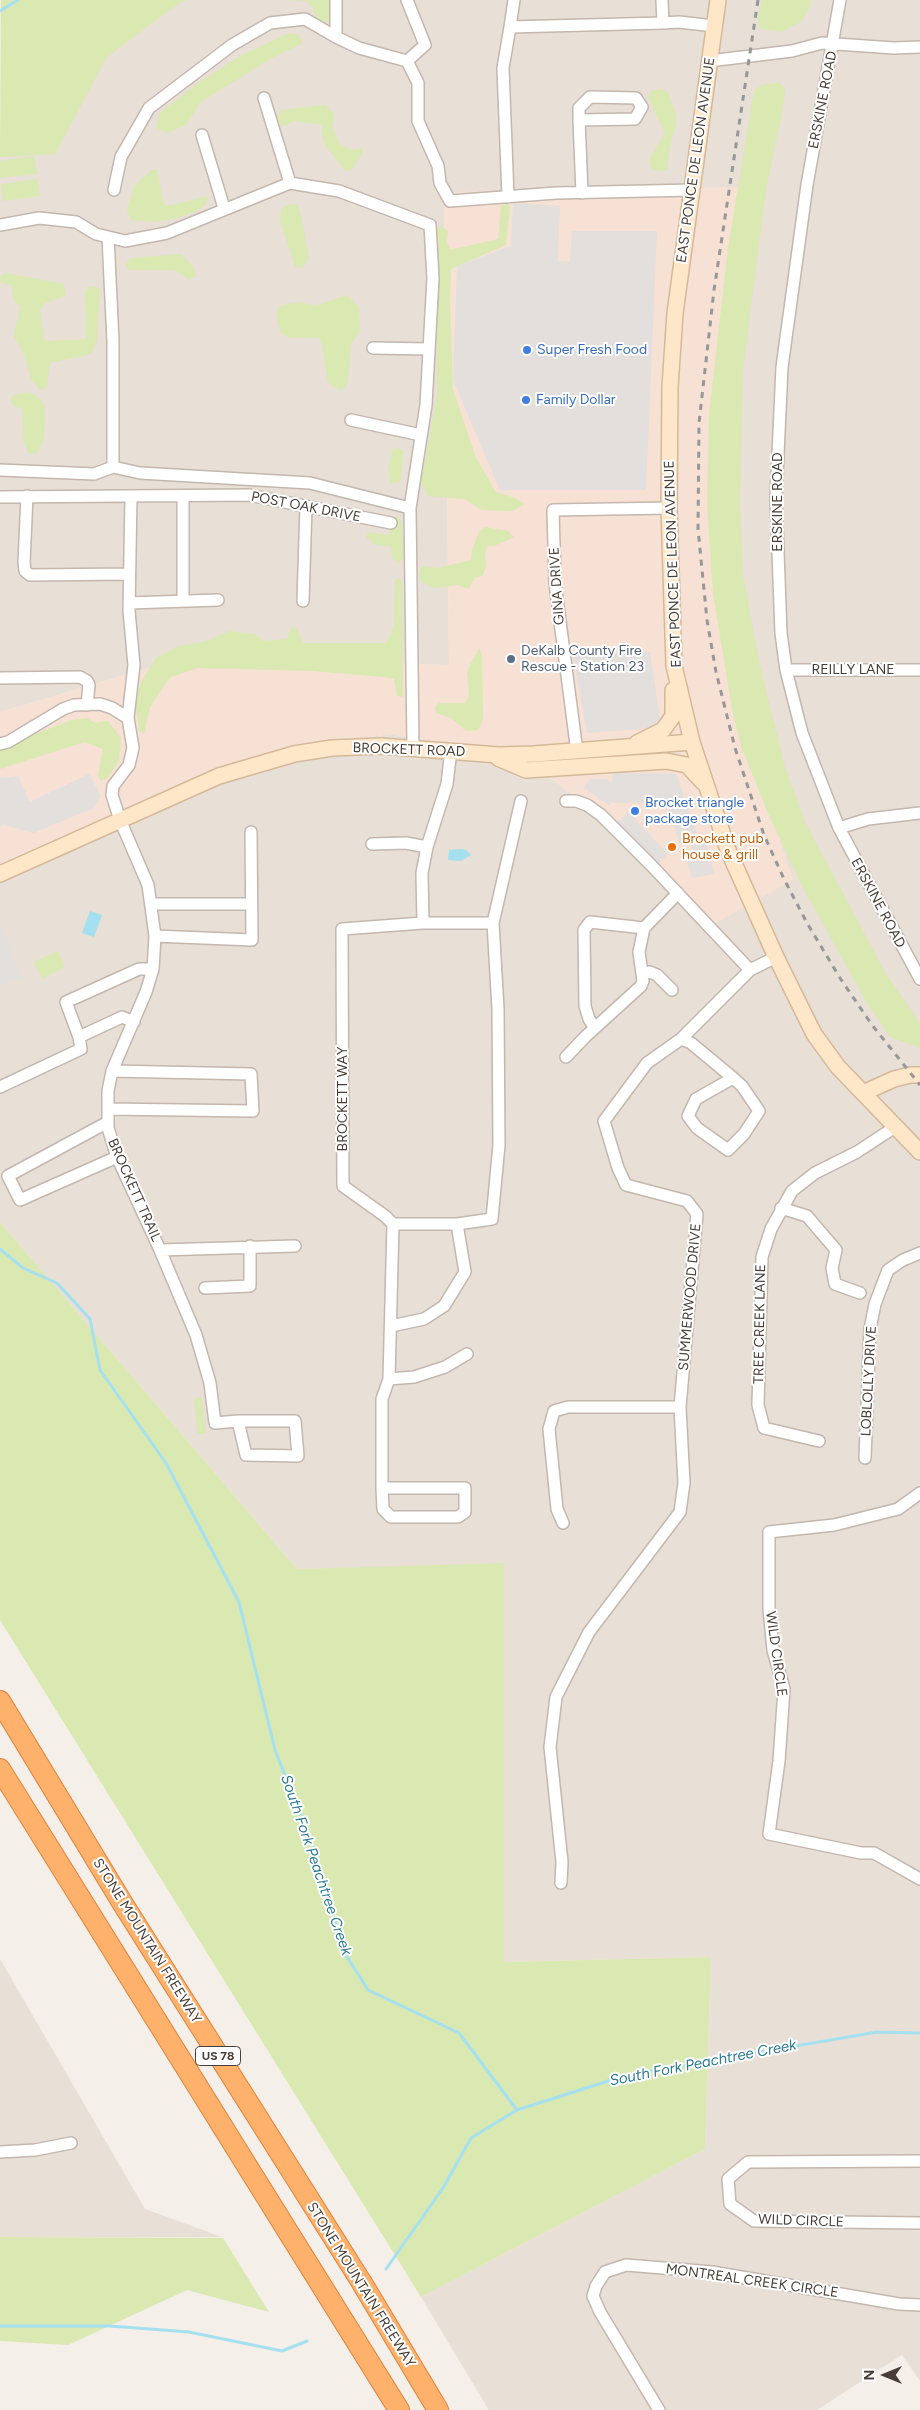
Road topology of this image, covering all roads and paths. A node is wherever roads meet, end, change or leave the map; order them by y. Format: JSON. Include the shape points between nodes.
{"nodes":[{"id":1,"x":336,"y":0,"type":"edge"},
{"id":2,"x":407,"y":0,"type":"edge"},
{"id":3,"x":514,"y":0,"type":"edge"},
{"id":4,"x":662,"y":0,"type":"edge"},
{"id":5,"x":718,"y":0,"type":"edge"},
{"id":6,"x":840,"y":0,"type":"edge"},
{"id":7,"x":663,"y":23,"type":"junction"},
{"id":8,"x":714,"y":26,"type":"junction"},
{"id":9,"x":510,"y":27,"type":"junction"},
{"id":10,"x":336,"y":36,"type":"junction"},
{"id":11,"x":834,"y":42,"type":"junction"},
{"id":12,"x":920,"y":47,"type":"edge"},
{"id":13,"x":407,"y":61,"type":"junction"},
{"id":14,"x":709,"y":61,"type":"junction"},
{"id":15,"x":264,"y":98,"type":"dead end"},
{"id":16,"x":579,"y":120,"type":"junction"},
{"id":17,"x":202,"y":135,"type":"dead end"},
{"id":18,"x":290,"y":184,"type":"junction"},
{"id":19,"x":114,"y":190,"type":"dead end"},
{"id":20,"x":692,"y":190,"type":"junction"},
{"id":21,"x":582,"y":193,"type":"junction"},
{"id":22,"x":508,"y":196,"type":"junction"},
{"id":23,"x":224,"y":208,"type":"junction"},
{"id":24,"x":0,"y":225,"type":"edge"},
{"id":25,"x":108,"y":237,"type":"junction"},
{"id":26,"x":373,"y":348,"type":"dead end"},
{"id":27,"x":429,"y":349,"type":"junction"},
{"id":28,"x":352,"y":420,"type":"dead end"},
{"id":29,"x":421,"y":435,"type":"junction"},
{"id":30,"x":113,"y":466,"type":"junction"},
{"id":31,"x":0,"y":470,"type":"edge"},
{"id":32,"x":0,"y":496,"type":"edge"},
{"id":33,"x":27,"y":496,"type":"junction"},
{"id":34,"x":131,"y":496,"type":"junction"},
{"id":35,"x":183,"y":497,"type":"junction"},
{"id":36,"x":306,"y":506,"type":"junction"},
{"id":37,"x":410,"y":508,"type":"junction"},
{"id":38,"x":669,"y":508,"type":"junction"},
{"id":39,"x":391,"y":523,"type":"dead end"},
{"id":40,"x":129,"y":574,"type":"junction"},
{"id":41,"x":218,"y":600,"type":"dead end"},
{"id":42,"x":183,"y":601,"type":"junction"},
{"id":43,"x":303,"y":601,"type":"dead end"},
{"id":44,"x":129,"y":603,"type":"junction"},
{"id":45,"x":674,"y":666,"type":"junction"},
{"id":46,"x":786,"y":670,"type":"junction"},
{"id":47,"x":920,"y":670,"type":"edge"},
{"id":48,"x":0,"y":678,"type":"edge"},
{"id":49,"x":87,"y":705,"type":"junction"},
{"id":50,"x":128,"y":718,"type":"junction"},
{"id":51,"x":692,"y":742,"type":"junction"},
{"id":52,"x":0,"y":744,"type":"edge"},
{"id":53,"x":413,"y":747,"type":"junction"},
{"id":54,"x":625,"y":748,"type":"junction"},
{"id":55,"x":451,"y":750,"type":"junction"},
{"id":56,"x":577,"y":752,"type":"junction"},
{"id":57,"x":489,"y":754,"type":"junction"},
{"id":58,"x":707,"y":786,"type":"junction"},
{"id":59,"x":521,"y":801,"type":"dead end"},
{"id":60,"x":566,"y":801,"type":"dead end"},
{"id":61,"x":920,"y":813,"type":"edge"},
{"id":62,"x":120,"y":820,"type":"junction"},
{"id":63,"x":839,"y":828,"type":"junction"},
{"id":64,"x":251,"y":832,"type":"dead end"},
{"id":65,"x":372,"y":844,"type":"dead end"},
{"id":66,"x":427,"y":847,"type":"junction"},
{"id":67,"x":0,"y":874,"type":"edge"},
{"id":68,"x":678,"y":893,"type":"junction"},
{"id":69,"x":152,"y":904,"type":"junction"},
{"id":70,"x":252,"y":904,"type":"junction"},
{"id":71,"x":423,"y":923,"type":"junction"},
{"id":72,"x":494,"y":924,"type":"junction"},
{"id":73,"x":644,"y":928,"type":"junction"},
{"id":74,"x":155,"y":936,"type":"junction"},
{"id":75,"x":776,"y":956,"type":"junction"},
{"id":76,"x":153,"y":969,"type":"junction"},
{"id":77,"x":750,"y":970,"type":"junction"},
{"id":78,"x":642,"y":972,"type":"junction"},
{"id":79,"x":920,"y":979,"type":"edge"},
{"id":80,"x":672,"y":990,"type":"dead end"},
{"id":81,"x":134,"y":1022,"type":"junction"},
{"id":82,"x":595,"y":1028,"type":"junction"},
{"id":83,"x":79,"y":1037,"type":"junction"},
{"id":84,"x":680,"y":1038,"type":"junction"},
{"id":85,"x":566,"y":1057,"type":"dead end"},
{"id":86,"x":112,"y":1071,"type":"junction"},
{"id":87,"x":920,"y":1075,"type":"edge"},
{"id":88,"x":733,"y":1078,"type":"junction"},
{"id":89,"x":0,"y":1087,"type":"edge"},
{"id":90,"x":863,"y":1093,"type":"junction"},
{"id":91,"x":108,"y":1109,"type":"junction"},
{"id":92,"x":108,"y":1122,"type":"junction"},
{"id":93,"x":895,"y":1127,"type":"junction"},
{"id":94,"x":920,"y":1152,"type":"edge"},
{"id":95,"x":117,"y":1157,"type":"junction"},
{"id":96,"x":781,"y":1208,"type":"junction"},
{"id":97,"x":393,"y":1224,"type":"junction"},
{"id":98,"x":457,"y":1224,"type":"junction"},
{"id":99,"x":250,"y":1246,"type":"junction"},
{"id":100,"x":296,"y":1246,"type":"dead end"},
{"id":101,"x":160,"y":1250,"type":"junction"},
{"id":102,"x":920,"y":1253,"type":"edge"},
{"id":103,"x":205,"y":1288,"type":"dead end"},
{"id":104,"x":860,"y":1293,"type":"dead end"},
{"id":105,"x":391,"y":1326,"type":"junction"},
{"id":106,"x":467,"y":1354,"type":"dead end"},
{"id":107,"x":389,"y":1379,"type":"junction"},
{"id":108,"x":680,"y":1407,"type":"junction"},
{"id":109,"x":238,"y":1421,"type":"junction"},
{"id":110,"x":819,"y":1441,"type":"dead end"},
{"id":111,"x":865,"y":1458,"type":"dead end"},
{"id":112,"x":382,"y":1488,"type":"junction"},
{"id":113,"x":920,"y":1493,"type":"edge"},
{"id":114,"x":563,"y":1523,"type":"dead end"},
{"id":115,"x":0,"y":1701,"type":"edge"},
{"id":116,"x":0,"y":1769,"type":"edge"},
{"id":117,"x":0,"y":1780,"type":"edge"},
{"id":118,"x":920,"y":1879,"type":"edge"},
{"id":119,"x":561,"y":1883,"type":"dead end"},
{"id":120,"x":76,"y":1893,"type":"junction"},
{"id":121,"x":72,"y":2143,"type":"dead end"},
{"id":122,"x":0,"y":2152,"type":"edge"},
{"id":123,"x":920,"y":2161,"type":"edge"},
{"id":124,"x":920,"y":2223,"type":"edge"},
{"id":125,"x":920,"y":2305,"type":"edge"},
{"id":126,"x":399,"y":2410,"type":"edge"},
{"id":127,"x":438,"y":2410,"type":"edge"},
{"id":128,"x":659,"y":2410,"type":"edge"}],
"edges":[{"from":1,"to":10,"type":"street"},
{"from":2,"to":13,"type":"street","via":[[425,45]]},
{"from":3,"to":9,"type":"street"},
{"from":4,"to":7,"type":"street"},
{"from":5,"to":8,"type":"main road","name":"EAST PONCE DE LEON AVENUE"},
{"from":6,"to":11,"type":"street","name":"ERSKINE ROAD"},
{"from":7,"to":8,"type":"street"},
{"from":7,"to":9,"type":"street"},
{"from":8,"to":14,"type":"main road","name":"EAST PONCE DE LEON AVENUE"},
{"from":9,"to":22,"type":"street","via":[[503,68]]},
{"from":10,"to":13,"type":"street","via":[[359,48]]},
{"from":10,"to":19,"type":"street","via":[[305,20],[270,23],[232,45],[149,108],[121,157]]},
{"from":11,"to":12,"type":"street","via":[[894,48]]},
{"from":11,"to":14,"type":"street","via":[[792,51]]},
{"from":11,"to":46,"type":"street","name":"ERSKINE ROAD","via":[[807,185],[782,367],[776,498],[781,633]]},
{"from":13,"to":22,"type":"street","via":[[418,83],[418,121],[438,166],[440,184],[450,201]]},
{"from":14,"to":20,"type":"main road","name":"EAST PONCE DE LEON AVENUE"},
{"from":15,"to":18,"type":"street"},
{"from":16,"to":16,"type":"street","via":[[579,108],[590,97],[636,98],[642,107],[635,119]]},
{"from":16,"to":21,"type":"street"},
{"from":17,"to":23,"type":"street"},
{"from":18,"to":23,"type":"street"},
{"from":18,"to":27,"type":"street","via":[[338,191],[430,225],[433,278]]},
{"from":20,"to":21,"type":"street"},
{"from":20,"to":38,"type":"main road","name":"EAST PONCE DE LEON AVENUE","via":[[670,387]]},
{"from":21,"to":22,"type":"street"},
{"from":23,"to":25,"type":"street","via":[[167,233],[125,241]]},
{"from":24,"to":25,"type":"street","via":[[39,218],[76,222]]},
{"from":25,"to":30,"type":"street","via":[[113,341]]},
{"from":26,"to":27,"type":"street"},
{"from":27,"to":29,"type":"street"},
{"from":28,"to":29,"type":"street"},
{"from":29,"to":37,"type":"street"},
{"from":30,"to":31,"type":"street","via":[[94,474]]},
{"from":30,"to":37,"type":"street","via":[[140,473],[310,483]]},
{"from":32,"to":33,"type":"street","name":"POST OAK DRIVE"},
{"from":33,"to":34,"type":"street","name":"POST OAK DRIVE"},
{"from":33,"to":40,"type":"street","via":[[24,562],[25,571],[30,575]]},
{"from":34,"to":35,"type":"street","name":"POST OAK DRIVE"},
{"from":34,"to":40,"type":"street"},
{"from":35,"to":36,"type":"street","name":"POST OAK DRIVE","via":[[249,495]]},
{"from":35,"to":42,"type":"street"},
{"from":36,"to":39,"type":"street","name":"POST OAK DRIVE"},
{"from":36,"to":43,"type":"street"},
{"from":37,"to":53,"type":"street"},
{"from":38,"to":45,"type":"main road","name":"EAST PONCE DE LEON AVENUE"},
{"from":38,"to":56,"type":"street","name":"GINA DRIVE","via":[[553,510],[556,592]]},
{"from":40,"to":44,"type":"street"},
{"from":41,"to":42,"type":"street"},
{"from":42,"to":44,"type":"street"},
{"from":44,"to":50,"type":"street","via":[[134,665]]},
{"from":45,"to":51,"type":"main road","name":"EAST PONCE DE LEON AVENUE"},
{"from":45,"to":54,"type":"main road","via":[[673,716],[663,730]]},
{"from":46,"to":47,"type":"street","name":"REILLY LANE"},
{"from":46,"to":63,"type":"street","name":"ERSKINE ROAD","via":[[802,733]]},
{"from":48,"to":49,"type":"street","via":[[80,677],[89,685]]},
{"from":49,"to":50,"type":"street","via":[[100,704]]},
{"from":49,"to":52,"type":"street","via":[[62,709]]},
{"from":50,"to":62,"type":"street","via":[[133,740],[132,758],[112,789]]},
{"from":51,"to":54,"type":"main road","name":"BROCKETT ROAD"},
{"from":51,"to":58,"type":"main road","name":"EAST PONCE DE LEON AVENUE"},
{"from":53,"to":55,"type":"main road","name":"BROCKETT ROAD"},
{"from":53,"to":62,"type":"main road","name":"BROCKETT ROAD","via":[[332,748],[270,760],[219,776]]},
{"from":54,"to":56,"type":"main road","name":"BROCKETT ROAD"},
{"from":55,"to":57,"type":"main road","name":"BROCKETT ROAD"},
{"from":55,"to":66,"type":"street","via":[[447,784]]},
{"from":56,"to":57,"type":"main road","name":"BROCKETT ROAD"},
{"from":57,"to":58,"type":"main road","via":[[526,770],[666,761],[687,765]]},
{"from":58,"to":75,"type":"main road","name":"EAST PONCE DE LEON AVENUE","via":[[728,850]]},
{"from":59,"to":72,"type":"street"},
{"from":60,"to":68,"type":"street","via":[[587,805],[601,815]]},
{"from":61,"to":63,"type":"street","via":[[868,819]]},
{"from":62,"to":67,"type":"main road","name":"BROCKETT ROAD"},
{"from":62,"to":69,"type":"street","name":"BROCKETT TRAIL","via":[[148,885]]},
{"from":63,"to":79,"type":"street","name":"ERSKINE ROAD"},
{"from":64,"to":70,"type":"street"},
{"from":65,"to":66,"type":"street","via":[[406,843]]},
{"from":66,"to":71,"type":"street","via":[[422,873]]},
{"from":68,"to":73,"type":"street"},
{"from":68,"to":77,"type":"street"},
{"from":69,"to":70,"type":"street"},
{"from":69,"to":74,"type":"street","name":"BROCKETT TRAIL"},
{"from":70,"to":74,"type":"street","via":[[252,940]]},
{"from":71,"to":72,"type":"street","name":"BROCKETT WAY"},
{"from":71,"to":97,"type":"street","name":"BROCKETT WAY","via":[[342,929],[343,1186]]},
{"from":72,"to":98,"type":"street","via":[[499,1145],[492,1219]]},
{"from":73,"to":78,"type":"street","via":[[639,952]]},
{"from":73,"to":82,"type":"street","via":[[590,922],[584,930],[585,1006]]},
{"from":74,"to":76,"type":"street","name":"BROCKETT TRAIL"},
{"from":75,"to":77,"type":"street","name":"SUMMERWOOD DRIVE"},
{"from":75,"to":90,"type":"main road","name":"EAST PONCE DE LEON AVENUE","via":[[814,1034],[838,1067]]},
{"from":76,"to":81,"type":"street","name":"BROCKETT TRAIL"},
{"from":76,"to":83,"type":"street","via":[[139,969],[66,1002]]},
{"from":77,"to":84,"type":"street","name":"SUMMERWOOD DRIVE"},
{"from":78,"to":80,"type":"street","via":[[657,975]]},
{"from":78,"to":82,"type":"street","via":[[641,986]]},
{"from":81,"to":83,"type":"street","via":[[122,1017]]},
{"from":81,"to":86,"type":"street","name":"BROCKETT TRAIL"},
{"from":82,"to":85,"type":"street"},
{"from":83,"to":89,"type":"street","via":[[81,1049]]},
{"from":84,"to":88,"type":"street","via":[[691,1043]]},
{"from":84,"to":108,"type":"street","name":"SUMMERWOOD DRIVE","via":[[647,1063],[604,1121],[626,1186],[687,1201],[697,1214]]},
{"from":86,"to":91,"type":"street","name":"BROCKETT TRAIL"},
{"from":86,"to":91,"type":"street","via":[[251,1074],[253,1111]]},
{"from":87,"to":90,"type":"main road","via":[[894,1079]]},
{"from":88,"to":88,"type":"street","via":[[759,1111],[744,1134],[728,1150],[696,1128],[688,1116],[696,1099]]},
{"from":90,"to":93,"type":"main road","name":"EAST PONCE DE LEON AVENUE"},
{"from":91,"to":92,"type":"street","name":"BROCKETT TRAIL"},
{"from":92,"to":95,"type":"street","name":"BROCKETT TRAIL"},
{"from":92,"to":95,"type":"street","via":[[8,1176],[20,1200]]},
{"from":93,"to":94,"type":"main road","name":"EAST PONCE DE LEON AVENUE"},
{"from":93,"to":96,"type":"street","name":"TREE CREEK LANE","via":[[857,1152],[815,1173],[792,1191]]},
{"from":95,"to":101,"type":"street","name":"BROCKETT TRAIL"},
{"from":96,"to":104,"type":"street","via":[[807,1216],[836,1250],[832,1268],[834,1284]]},
{"from":96,"to":110,"type":"street","name":"TREE CREEK LANE","via":[[762,1257],[758,1405],[764,1428]]},
{"from":97,"to":98,"type":"street"},
{"from":97,"to":105,"type":"street"},
{"from":98,"to":105,"type":"street","via":[[465,1272],[444,1306],[424,1319]]},
{"from":99,"to":100,"type":"street"},
{"from":99,"to":101,"type":"street"},
{"from":99,"to":103,"type":"street","via":[[250,1286]]},
{"from":101,"to":109,"type":"street","name":"BROCKETT TRAIL","via":[[196,1335],[210,1384],[215,1423]]},
{"from":102,"to":111,"type":"street","name":"LOBLOLLY DRIVE","via":[[888,1270],[874,1304],[870,1329]]},
{"from":105,"to":107,"type":"street"},
{"from":106,"to":107,"type":"street","via":[[446,1367],[414,1377]]},
{"from":107,"to":112,"type":"street","via":[[382,1399]]},
{"from":108,"to":114,"type":"street","via":[[568,1407],[554,1412],[549,1429],[557,1509]]},
{"from":108,"to":119,"type":"street","name":"SUMMERWOOD DRIVE","via":[[684,1483],[680,1512],[589,1632],[556,1697],[550,1746],[562,1862]]},
{"from":109,"to":109,"type":"street","name":"BROCKETT TRAIL","via":[[246,1455],[298,1456],[295,1421]]},
{"from":112,"to":112,"type":"street","via":[[464,1488],[465,1512],[458,1517],[390,1517],[383,1510]]},
{"from":113,"to":118,"type":"street","name":"WILD CIRCLE","via":[[898,1509],[834,1525],[770,1532],[769,1600],[773,1650],[784,1689],[769,1834],[874,1853]]},
{"from":115,"to":127,"type":"highway","name":"STONE MOUNTAIN FREEWAY","number":"US 78"},
{"from":116,"to":120,"type":"highway","number":"US 78"},
{"from":117,"to":120,"type":"highway"},
{"from":120,"to":126,"type":"highway","number":"US 78"},
{"from":121,"to":122,"type":"street"},
{"from":123,"to":124,"type":"street","name":"WILD CIRCLE","via":[[748,2162],[728,2179],[730,2204],[754,2221]]},
{"from":125,"to":128,"type":"street","name":"MONTREAL CREEK CIRCLE","via":[[712,2272],[626,2265],[605,2272],[594,2296],[600,2312]]}]}
